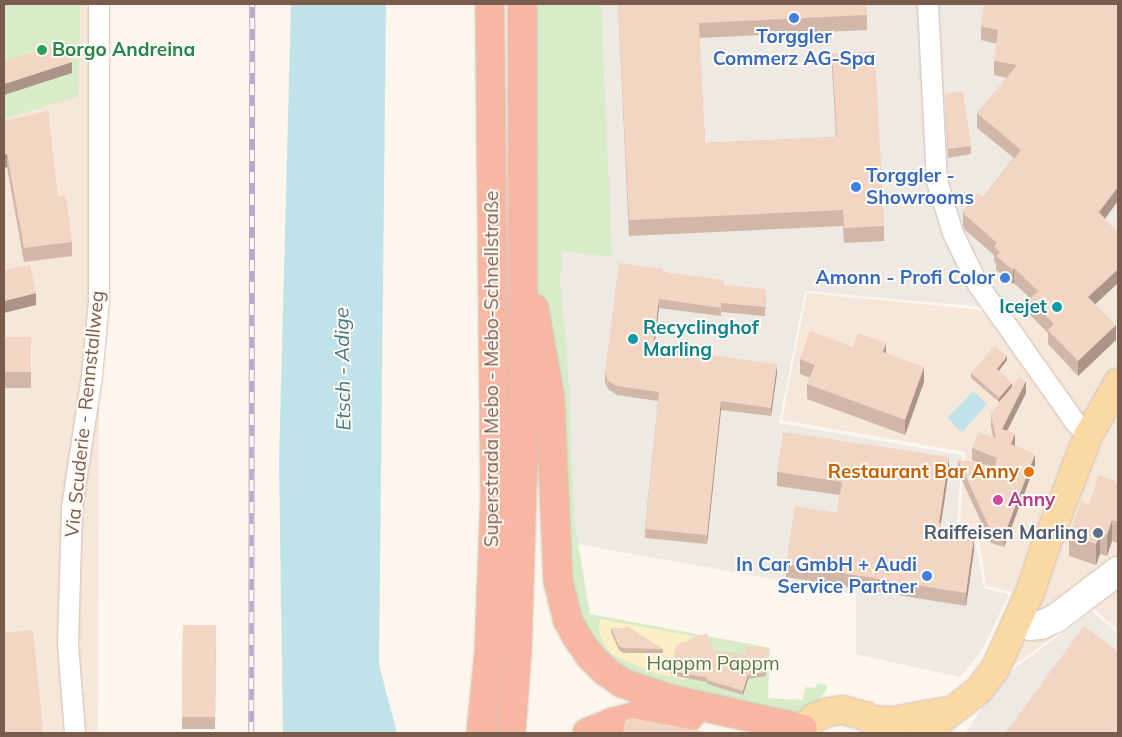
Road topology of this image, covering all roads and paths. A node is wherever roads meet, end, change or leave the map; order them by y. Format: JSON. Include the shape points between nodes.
{"nodes":[{"id":1,"x":99,"y":4,"type":"edge"},
{"id":2,"x":490,"y":4,"type":"edge"},
{"id":3,"x":522,"y":4,"type":"edge"},
{"id":4,"x":928,"y":4,"type":"edge"},
{"id":5,"x":521,"y":241,"type":"junction"},
{"id":6,"x":1118,"y":383,"type":"edge"},
{"id":7,"x":1088,"y":436,"type":"junction"},
{"id":8,"x":1118,"y":571,"type":"edge"},
{"id":9,"x":1017,"y":623,"type":"junction"},
{"id":10,"x":951,"y":710,"type":"junction"},
{"id":11,"x":878,"y":727,"type":"edge"},
{"id":12,"x":802,"y":731,"type":"edge"},
{"id":13,"x":75,"y":733,"type":"edge"},
{"id":14,"x":481,"y":733,"type":"edge"},
{"id":15,"x":511,"y":733,"type":"edge"},
{"id":16,"x":587,"y":733,"type":"edge"},
{"id":17,"x":748,"y":733,"type":"edge"},
{"id":18,"x":924,"y":733,"type":"edge"}],
"edges":[{"from":1,"to":13,"type":"street","name":"Via Scuderie - Rennstallweg","via":[[100,301],[71,518],[68,645]]},
{"from":2,"to":14,"type":"highway","name":"Superstrada Mebo - Mebo-Schnellstraße","via":[[495,500],[489,653]]},
{"from":3,"to":5,"type":"highway","name":"Superstrada Mebo - Mebo-Schnellstraße"},
{"from":4,"to":7,"type":"street","via":[[937,181],[953,233],[977,283]]},
{"from":5,"to":12,"type":"highway","via":[[550,399],[558,581],[568,621],[578,639],[605,671],[622,683],[669,699]]},
{"from":5,"to":15,"type":"highway","name":"Superstrada Mebo - Mebo-Schnellstraße","via":[[523,457],[517,660]]},
{"from":6,"to":7,"type":"main road"},
{"from":7,"to":9,"type":"main road"},
{"from":8,"to":9,"type":"street","via":[[1056,618],[1041,625]]},
{"from":9,"to":10,"type":"main road","via":[[995,669],[978,690]]},
{"from":10,"to":11,"type":"main road","via":[[892,721]]},
{"from":10,"to":18,"type":"main road"},
{"from":11,"to":12,"type":"main road","via":[[855,712],[842,710],[814,718]]},
{"from":16,"to":17,"type":"highway","via":[[636,716],[660,714],[718,722]]}]}
